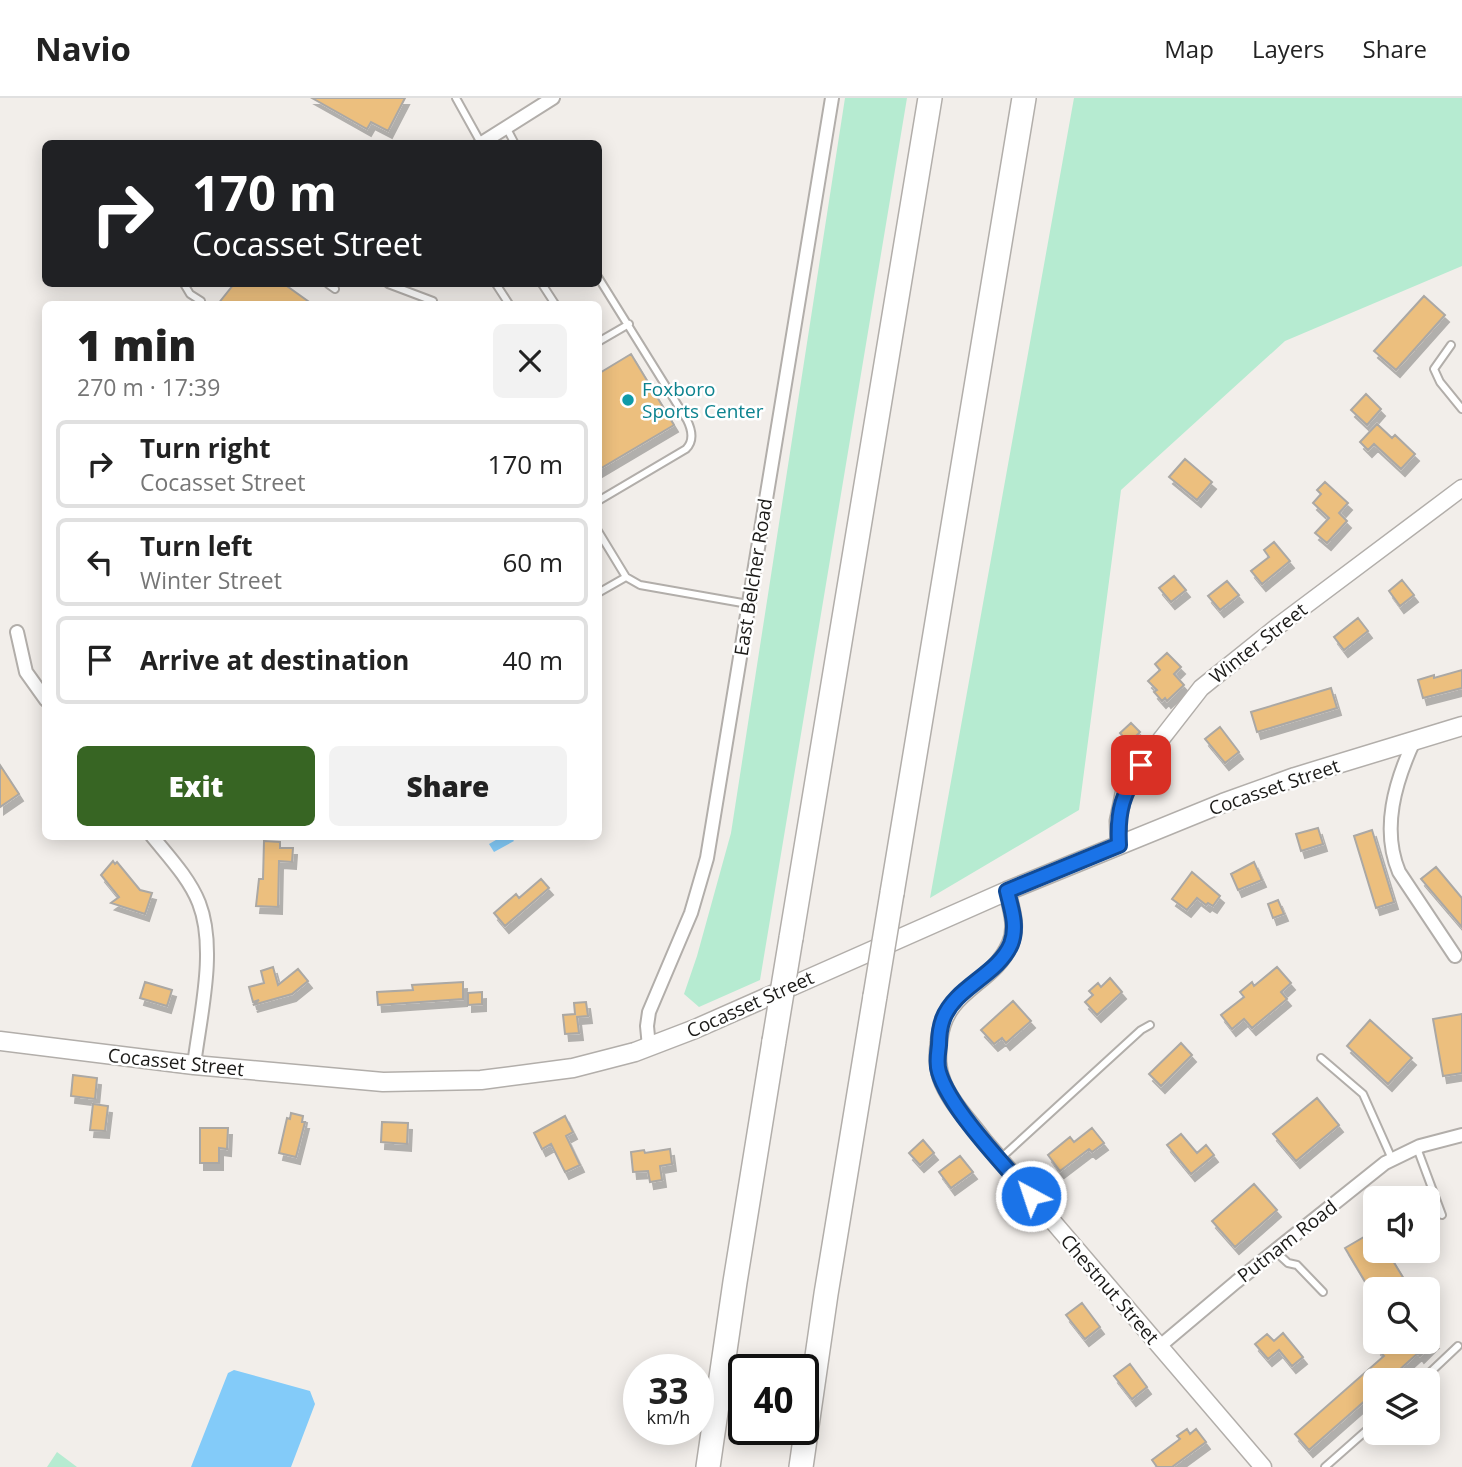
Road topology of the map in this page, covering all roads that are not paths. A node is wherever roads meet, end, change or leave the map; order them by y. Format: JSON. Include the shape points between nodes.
{"nodes":[{"id":1,"x":456,"y":98,"type":"edge"},
{"id":2,"x":553,"y":98,"type":"edge"},
{"id":3,"x":832,"y":98,"type":"edge"},
{"id":4,"x":930,"y":98,"type":"edge"},
{"id":5,"x":1024,"y":98,"type":"edge"},
{"id":6,"x":506,"y":127,"type":"junction"},
{"id":7,"x":478,"y":140,"type":"edge"},
{"id":8,"x":485,"y":140,"type":"edge"},
{"id":9,"x":513,"y":140,"type":"edge"},
{"id":10,"x":602,"y":283,"type":"edge"},
{"id":11,"x":186,"y":287,"type":"edge"},
{"id":12,"x":332,"y":287,"type":"edge"},
{"id":13,"x":411,"y":287,"type":"edge"},
{"id":14,"x":335,"y":289,"type":"dead end"},
{"id":15,"x":201,"y":301,"type":"dead end"},
{"id":16,"x":433,"y":301,"type":"edge"},
{"id":17,"x":629,"y":324,"type":"junction"},
{"id":18,"x":602,"y":340,"type":"edge"},
{"id":19,"x":1451,"y":345,"type":"dead end"},
{"id":20,"x":1462,"y":409,"type":"edge"},
{"id":21,"x":1462,"y":488,"type":"edge"},
{"id":22,"x":602,"y":499,"type":"edge"},
{"id":23,"x":602,"y":538,"type":"edge"},
{"id":24,"x":626,"y":577,"type":"junction"},
{"id":25,"x":602,"y":591,"type":"edge"},
{"id":26,"x":748,"y":604,"type":"junction"},
{"id":27,"x":17,"y":632,"type":"dead end"},
{"id":28,"x":42,"y":694,"type":"edge"},
{"id":29,"x":1460,"y":730,"type":"edge"},
{"id":30,"x":1413,"y":741,"type":"junction"},
{"id":31,"x":155,"y":840,"type":"edge"},
{"id":32,"x":1119,"y":845,"type":"junction"},
{"id":33,"x":1007,"y":891,"type":"junction"},
{"id":34,"x":1455,"y":956,"type":"dead end"},
{"id":35,"x":1150,"y":1025,"type":"dead end"},
{"id":36,"x":0,"y":1041,"type":"edge"},
{"id":37,"x":649,"y":1047,"type":"junction"},
{"id":38,"x":1321,"y":1058,"type":"dead end"},
{"id":39,"x":194,"y":1065,"type":"junction"},
{"id":40,"x":1462,"y":1135,"type":"edge"},
{"id":41,"x":1417,"y":1148,"type":"junction"},
{"id":42,"x":999,"y":1159,"type":"junction"},
{"id":43,"x":1392,"y":1159,"type":"junction"},
{"id":44,"x":1442,"y":1215,"type":"dead end"},
{"id":45,"x":1275,"y":1250,"type":"junction"},
{"id":46,"x":1323,"y":1292,"type":"dead end"},
{"id":47,"x":1160,"y":1346,"type":"junction"},
{"id":48,"x":1458,"y":1346,"type":"dead end"},
{"id":49,"x":1435,"y":1368,"type":"edge"},
{"id":50,"x":1363,"y":1433,"type":"edge"},
{"id":51,"x":708,"y":1467,"type":"edge"},
{"id":52,"x":801,"y":1467,"type":"edge"},
{"id":53,"x":1263,"y":1467,"type":"edge"},
{"id":54,"x":1325,"y":1467,"type":"edge"}],
"edges":[{"from":1,"to":7,"type":"lane"},
{"from":2,"to":6,"type":"street"},
{"from":3,"to":26,"type":"street","name":"East Belcher Road"},
{"from":4,"to":51,"type":"highway","bridge":true,"via":[[734,1282]]},
{"from":5,"to":52,"type":"highway","bridge":true},
{"from":6,"to":8,"type":"street"},
{"from":6,"to":9,"type":"lane"},
{"from":10,"to":17,"type":"lane"},
{"from":11,"to":15,"type":"lane"},
{"from":12,"to":14,"type":"lane"},
{"from":13,"to":16,"type":"lane"},
{"from":17,"to":18,"type":"lane"},
{"from":17,"to":22,"type":"lane","via":[[687,419],[692,436],[686,449]]},
{"from":19,"to":20,"type":"lane","via":[[1434,369]]},
{"from":21,"to":32,"type":"street","name":"Winter Street","via":[[1201,688],[1124,792]]},
{"from":23,"to":24,"type":"lane"},
{"from":24,"to":25,"type":"lane"},
{"from":24,"to":26,"type":"lane","via":[[642,586]]},
{"from":26,"to":37,"type":"street","name":"East Belcher Road","via":[[706,866],[649,1012]]},
{"from":27,"to":28,"type":"street","via":[[26,672]]},
{"from":29,"to":30,"type":"main road","name":"Cocasset Street"},
{"from":30,"to":32,"type":"main road","name":"Cocasset Street","via":[[1273,785]]},
{"from":30,"to":34,"type":"street","via":[[1391,806],[1393,859]]},
{"from":31,"to":39,"type":"street","via":[[191,888],[204,923],[207,959]]},
{"from":32,"to":33,"type":"main road","name":"Cocasset Street"},
{"from":33,"to":37,"type":"main road","name":"Cocasset Street"},
{"from":33,"to":42,"type":"street","name":"Chestnut Street","via":[[1013,914],[1011,942],[999,962],[951,1005],[944,1017],[937,1060],[951,1098]]},
{"from":35,"to":42,"type":"lane"},
{"from":36,"to":39,"type":"main road","name":"Cocasset Street"},
{"from":37,"to":39,"type":"main road","name":"Cocasset Street","via":[[573,1068],[450,1082],[351,1080]]},
{"from":38,"to":43,"type":"lane","via":[[1363,1094]]},
{"from":40,"to":41,"type":"street","name":"Putnam Road"},
{"from":41,"to":43,"type":"street","name":"Putnam Road"},
{"from":41,"to":44,"type":"lane"},
{"from":42,"to":47,"type":"street","name":"Chestnut Street"},
{"from":43,"to":45,"type":"street","name":"Putnam Road"},
{"from":45,"to":46,"type":"lane"},
{"from":45,"to":47,"type":"street","name":"Putnam Road"},
{"from":47,"to":53,"type":"street","name":"Chestnut Street"},
{"from":48,"to":49,"type":"lane"},
{"from":50,"to":54,"type":"lane"}]}
